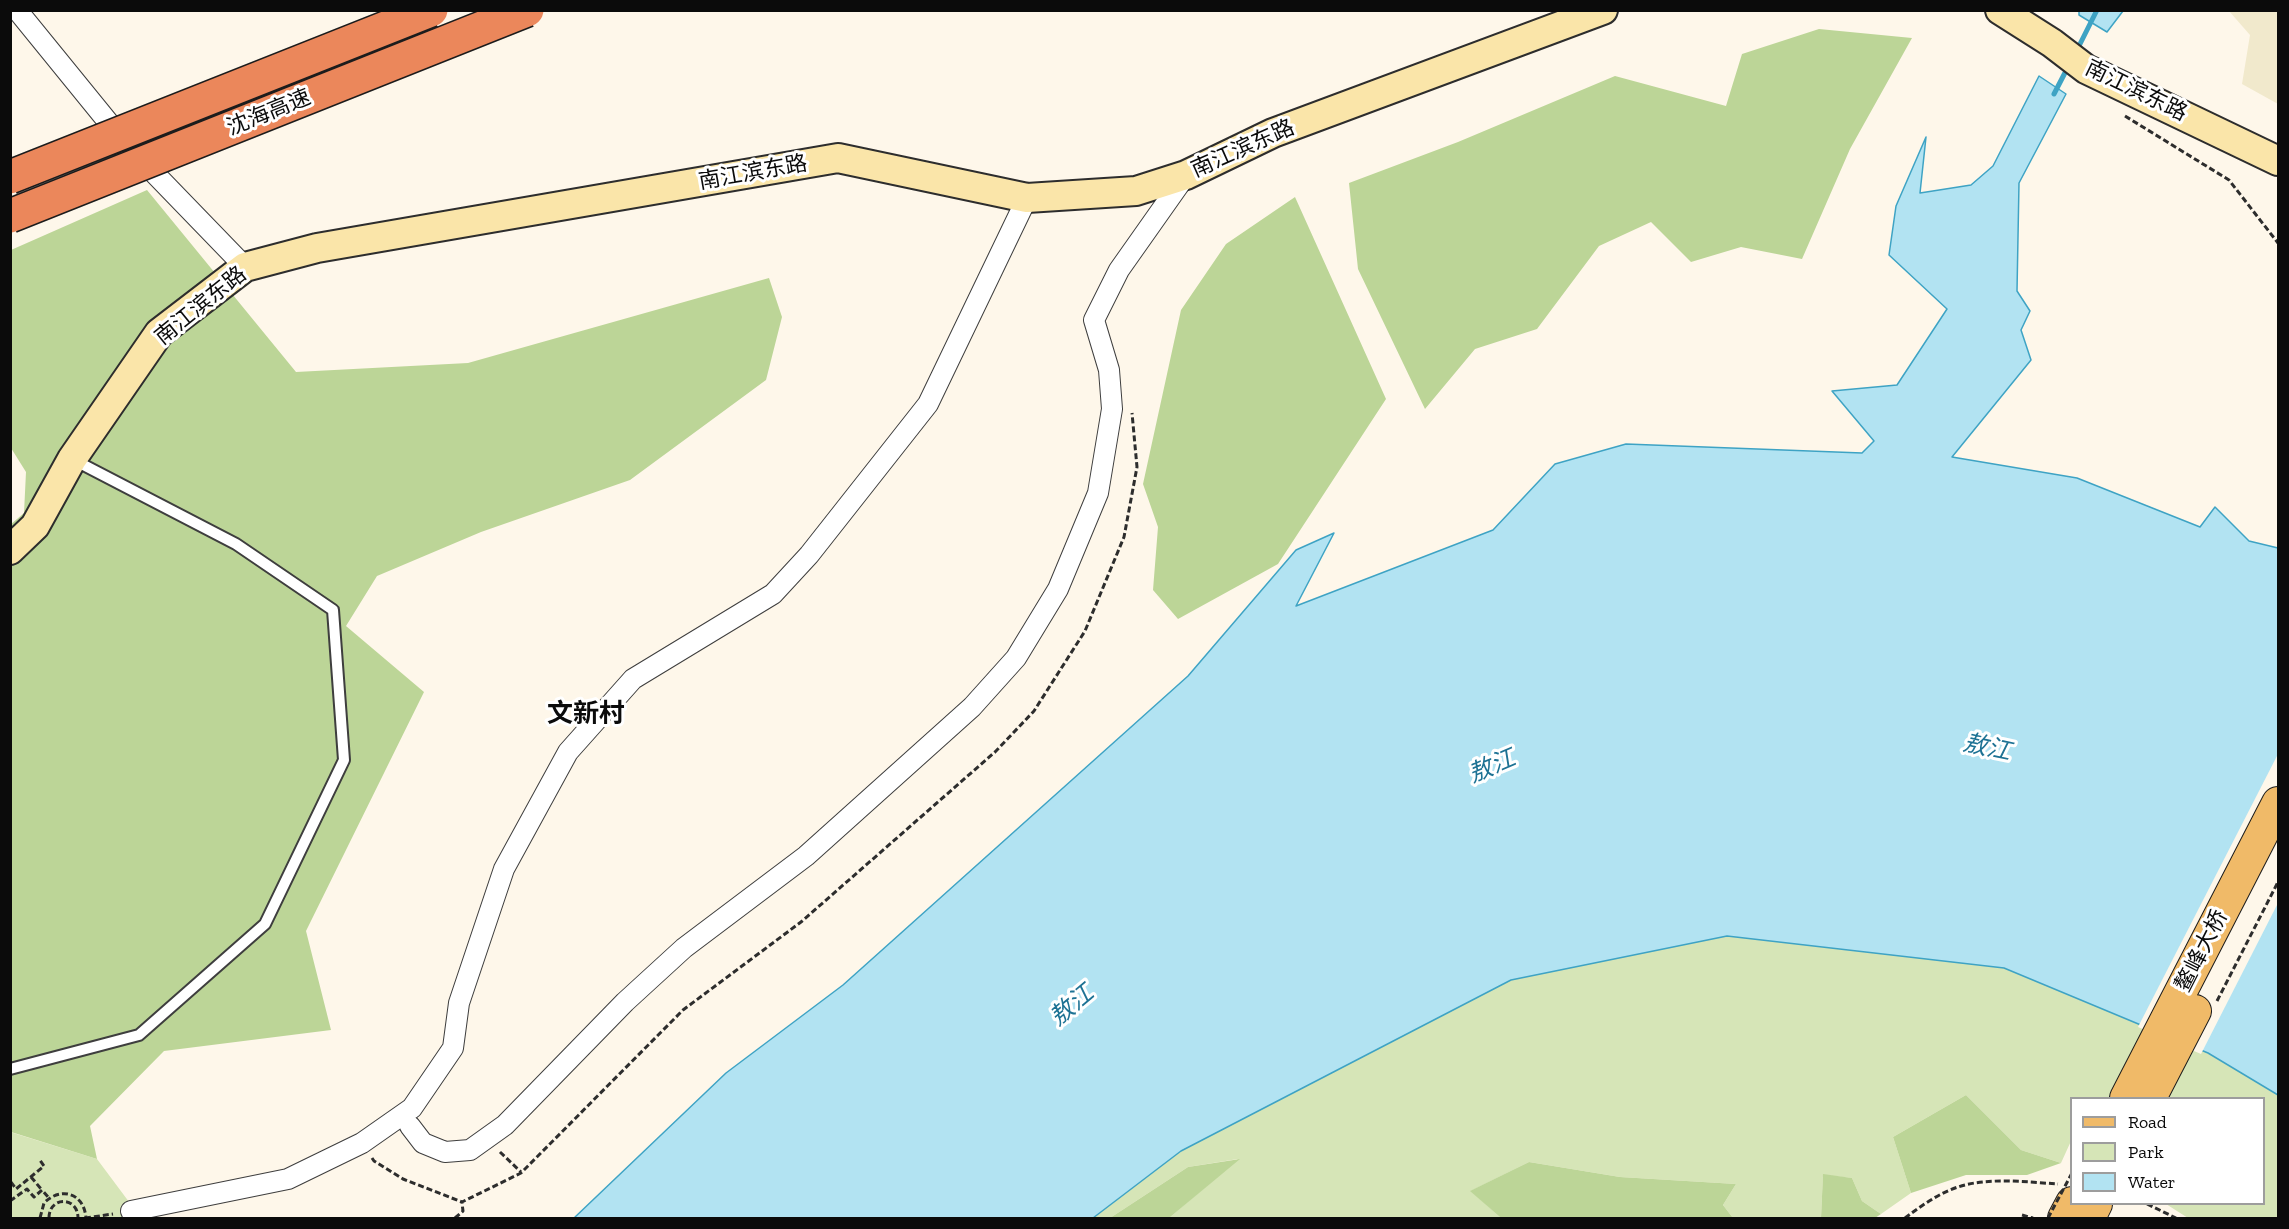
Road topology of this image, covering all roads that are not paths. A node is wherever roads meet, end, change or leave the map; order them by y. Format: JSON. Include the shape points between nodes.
{"nodes":[{"id":1,"x":17,"y":10,"type":"edge"},
{"id":2,"x":431,"y":10,"type":"edge"},
{"id":3,"x":527,"y":10,"type":"edge"},
{"id":4,"x":1603,"y":10,"type":"edge"},
{"id":5,"x":2000,"y":10,"type":"edge"},
{"id":6,"x":2278,"y":161,"type":"edge"},
{"id":7,"x":1186,"y":175,"type":"junction"},
{"id":8,"x":10,"y":177,"type":"edge"},
{"id":9,"x":1026,"y":198,"type":"junction"},
{"id":10,"x":10,"y":216,"type":"edge"},
{"id":11,"x":245,"y":267,"type":"junction"},
{"id":12,"x":72,"y":459,"type":"junction"},
{"id":13,"x":10,"y":550,"type":"edge"},
{"id":14,"x":2278,"y":803,"type":"edge"},
{"id":15,"x":2278,"y":850,"type":"edge"},
{"id":16,"x":10,"y":1069,"type":"edge"},
{"id":17,"x":2127,"y":1097,"type":"edge"},
{"id":18,"x":2151,"y":1097,"type":"edge"},
{"id":19,"x":410,"y":1126,"type":"dead end"},
{"id":20,"x":131,"y":1211,"type":"road end"}],
"edges":[{"from":1,"to":11,"type":"street","via":[[126,144]]},
{"from":2,"to":8,"type":"highway","name":"沈海高速","bridge":true},
{"from":3,"to":10,"type":"highway","name":"沈海高速","bridge":true},
{"from":4,"to":7,"type":"main road","name":"南江滨东路","via":[[1273,133]]},
{"from":5,"to":6,"type":"main road","name":"南江滨东路","via":[[2086,69]]},
{"from":7,"to":9,"type":"main road","name":"南江滨东路","via":[[1136,191]]},
{"from":7,"to":19,"type":"street","via":[[1119,270],[1094,320],[1109,370],[1112,409],[1098,493],[1058,589],[1016,658],[972,707],[806,856],[684,948],[625,1002],[505,1125],[470,1150],[446,1152],[423,1143]]},
{"from":9,"to":11,"type":"main road","name":"南江滨东路","via":[[838,158],[317,248]]},
{"from":9,"to":20,"type":"street","via":[[928,404],[809,555],[773,594],[633,679],[568,752],[504,869],[459,1003],[453,1048],[412,1108],[362,1143],[288,1179]]},
{"from":11,"to":12,"type":"main road","name":"南江滨东路","via":[[159,333]]},
{"from":12,"to":13,"type":"main road","name":"南江滨东路","via":[[35,526]]},
{"from":12,"to":16,"type":"lane","via":[[236,544],[333,610],[344,760],[265,924],[139,1035]]},
{"from":14,"to":17,"type":"main road","name":"鳌峰大桥"},
{"from":15,"to":18,"type":"main road","name":"鳌峰大桥"}]}
